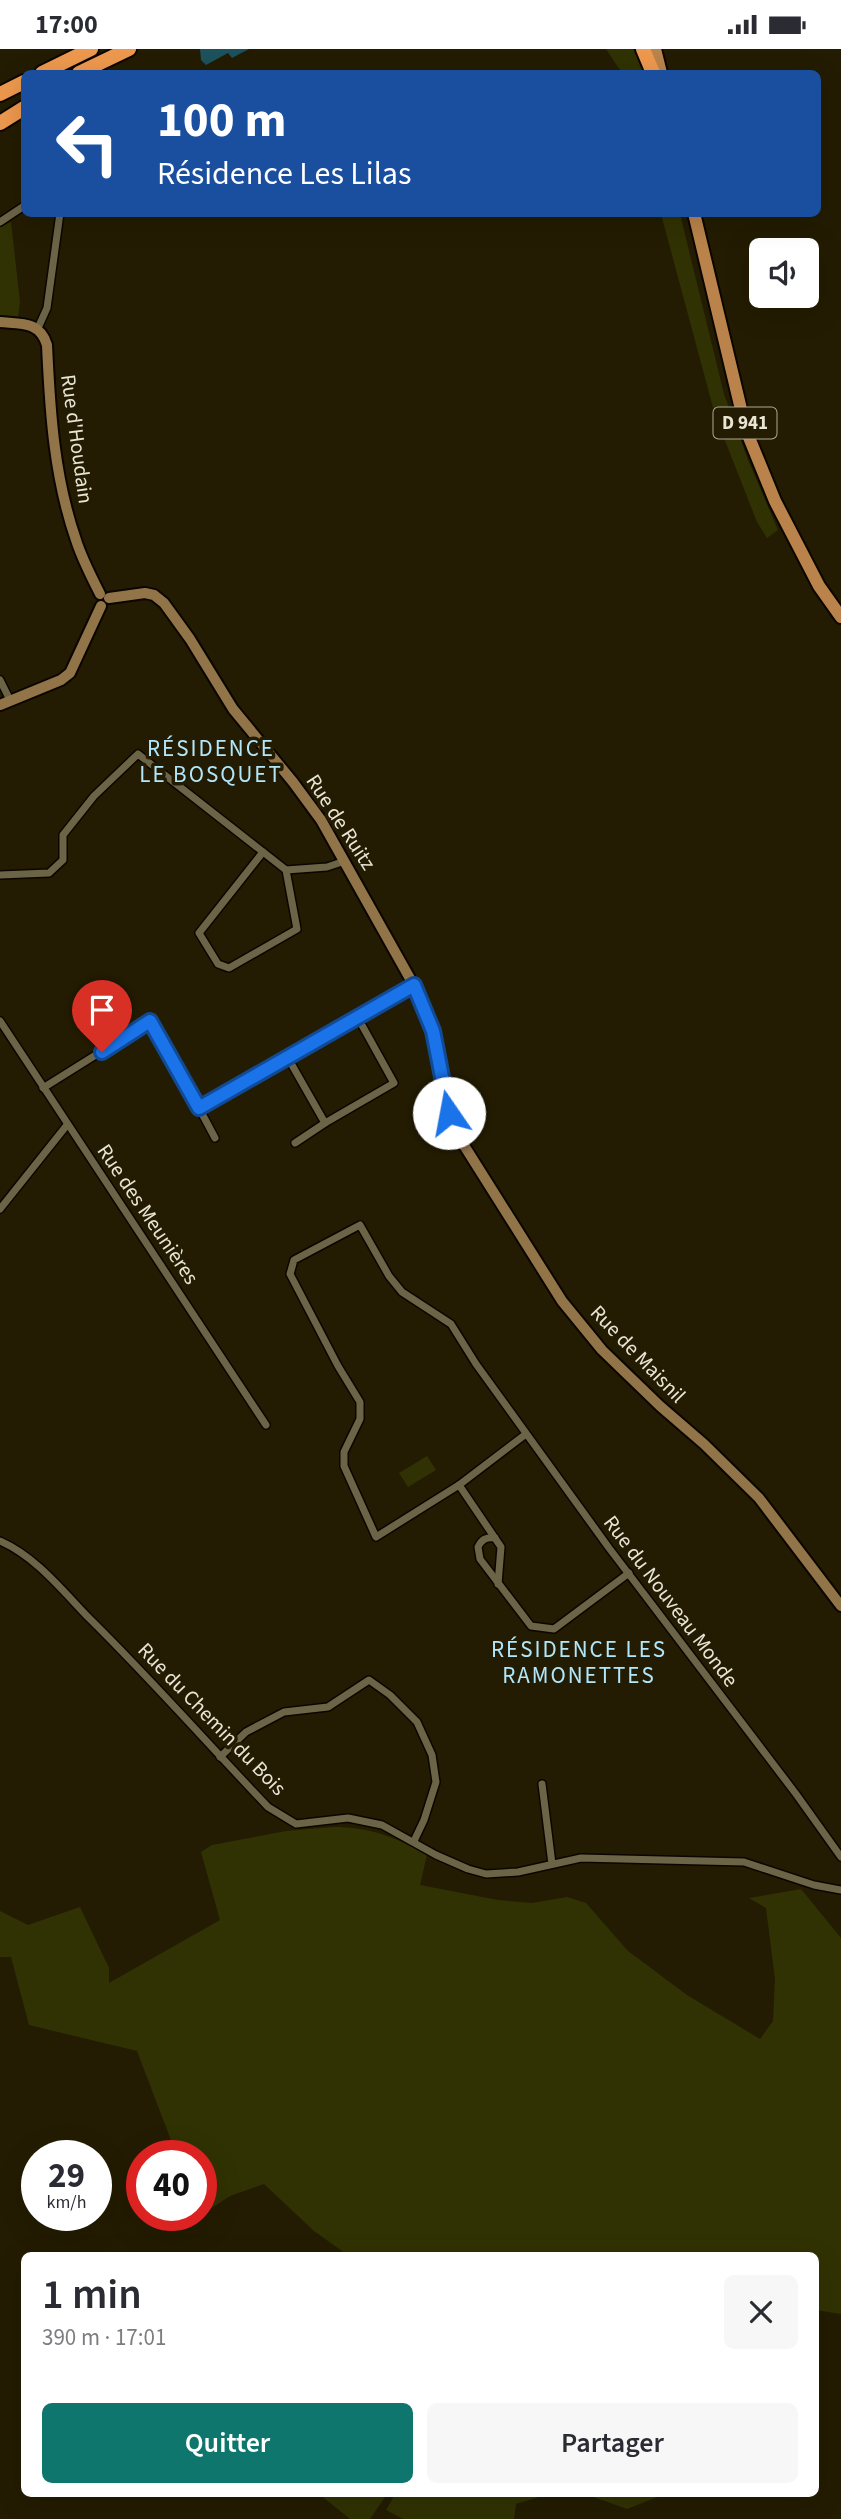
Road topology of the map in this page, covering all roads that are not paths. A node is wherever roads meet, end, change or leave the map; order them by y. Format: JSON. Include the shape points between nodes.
{"nodes":[{"id":1,"x":91,"y":49,"type":"edge"},
{"id":2,"x":129,"y":49,"type":"edge"},
{"id":3,"x":643,"y":49,"type":"edge"},
{"id":4,"x":655,"y":49,"type":"edge"},
{"id":5,"x":664,"y":49,"type":"edge"},
{"id":6,"x":48,"y":70,"type":"edge"},
{"id":7,"x":86,"y":70,"type":"edge"},
{"id":8,"x":652,"y":70,"type":"edge"},
{"id":9,"x":660,"y":70,"type":"edge"},
{"id":10,"x":668,"y":70,"type":"edge"},
{"id":11,"x":21,"y":82,"type":"edge"},
{"id":12,"x":0,"y":92,"type":"edge"},
{"id":13,"x":21,"y":102,"type":"edge"},
{"id":14,"x":21,"y":110,"type":"edge"},
{"id":15,"x":0,"y":112,"type":"edge"},
{"id":16,"x":0,"y":123,"type":"edge"},
{"id":17,"x":21,"y":208,"type":"edge"},
{"id":18,"x":59,"y":217,"type":"edge"},
{"id":19,"x":695,"y":217,"type":"edge"},
{"id":20,"x":0,"y":222,"type":"edge"},
{"id":21,"x":0,"y":322,"type":"edge"},
{"id":22,"x":38,"y":328,"type":"junction"},
{"id":23,"x":103,"y":599,"type":"junction"},
{"id":24,"x":841,"y":617,"type":"edge"},
{"id":25,"x":0,"y":680,"type":"edge"},
{"id":26,"x":5,"y":702,"type":"edge"},
{"id":27,"x":263,"y":852,"type":"junction"},
{"id":28,"x":345,"y":861,"type":"junction"},
{"id":29,"x":286,"y":870,"type":"junction"},
{"id":30,"x":0,"y":875,"type":"edge"},
{"id":31,"x":414,"y":985,"type":"junction"},
{"id":32,"x":358,"y":1018,"type":"junction"},
{"id":33,"x":0,"y":1021,"type":"edge"},
{"id":34,"x":288,"y":1058,"type":"junction"},
{"id":35,"x":43,"y":1088,"type":"junction"},
{"id":36,"x":445,"y":1101,"type":"joint"},
{"id":37,"x":199,"y":1108,"type":"junction"},
{"id":38,"x":325,"y":1123,"type":"junction"},
{"id":39,"x":67,"y":1125,"type":"junction"},
{"id":40,"x":215,"y":1138,"type":"dead end"},
{"id":41,"x":295,"y":1143,"type":"dead end"},
{"id":42,"x":0,"y":1209,"type":"edge"},
{"id":43,"x":266,"y":1425,"type":"dead end"},
{"id":44,"x":526,"y":1434,"type":"junction"},
{"id":45,"x":459,"y":1485,"type":"junction"},
{"id":46,"x":495,"y":1538,"type":"junction"},
{"id":47,"x":0,"y":1541,"type":"edge"},
{"id":48,"x":629,"y":1573,"type":"junction"},
{"id":49,"x":498,"y":1584,"type":"junction"},
{"id":50,"x":841,"y":1606,"type":"edge"},
{"id":51,"x":220,"y":1757,"type":"junction"},
{"id":52,"x":542,"y":1784,"type":"dead end"},
{"id":53,"x":414,"y":1841,"type":"junction"},
{"id":54,"x":841,"y":1857,"type":"edge"},
{"id":55,"x":552,"y":1864,"type":"junction"},
{"id":56,"x":841,"y":1890,"type":"edge"}],
"edges":[{"from":1,"to":6,"type":"highway"},
{"from":2,"to":7,"type":"highway"},
{"from":3,"to":8,"type":"highway"},
{"from":4,"to":9,"type":"main road"},
{"from":5,"to":10,"type":"main road"},
{"from":11,"to":12,"type":"highway"},
{"from":13,"to":15,"type":"highway"},
{"from":14,"to":16,"type":"highway"},
{"from":17,"to":20,"type":"street"},
{"from":18,"to":22,"type":"street","via":[[47,308]]},
{"from":19,"to":24,"type":"main road","number":"D 941","via":[[746,430],[775,501],[819,586]]},
{"from":21,"to":22,"type":"street"},
{"from":22,"to":23,"type":"street","name":"Rue d'Houdain","via":[[47,345],[61,489],[75,538]]},
{"from":23,"to":26,"type":"street","via":[[70,673]]},
{"from":23,"to":28,"type":"street","name":"Rue de Ruitz","via":[[145,593],[164,603],[233,709],[293,782]]},
{"from":25,"to":26,"type":"street"},
{"from":27,"to":29,"type":"street"},
{"from":27,"to":29,"type":"street","via":[[199,933],[218,964],[229,968],[297,929]]},
{"from":27,"to":30,"type":"street","via":[[138,754],[94,796],[64,835],[63,860],[49,873]]},
{"from":28,"to":29,"type":"street"},
{"from":28,"to":31,"type":"street","name":"Rue de Ruitz"},
{"from":31,"to":32,"type":"street"},
{"from":31,"to":36,"type":"street","name":"Rue de Ruitz","via":[[433,1031]]},
{"from":32,"to":34,"type":"street"},
{"from":32,"to":38,"type":"street","via":[[394,1083]]},
{"from":33,"to":35,"type":"street","name":"Rue des Meunières"},
{"from":34,"to":37,"type":"street"},
{"from":34,"to":38,"type":"street"},
{"from":35,"to":37,"type":"street","via":[[150,1021]]},
{"from":35,"to":39,"type":"street","name":"Rue des Meunières"},
{"from":36,"to":50,"type":"street","name":"Rue de Maisnil","via":[[460,1139],[562,1301],[601,1350],[759,1498]]},
{"from":37,"to":40,"type":"street"},
{"from":38,"to":41,"type":"street"},
{"from":39,"to":42,"type":"street"},
{"from":39,"to":43,"type":"street","name":"Rue des Meunières"},
{"from":44,"to":45,"type":"street"},
{"from":44,"to":45,"type":"street","name":"Rue du Nouveau Monde","via":[[451,1324],[402,1292],[360,1225],[294,1260],[290,1274],[360,1402],[360,1419],[344,1452],[344,1466],[376,1537]]},
{"from":44,"to":48,"type":"street","name":"Rue du Nouveau Monde"},
{"from":45,"to":46,"type":"street"},
{"from":46,"to":49,"type":"street","via":[[501,1547]]},
{"from":46,"to":49,"type":"street","via":[[487,1537],[478,1548],[480,1559]]},
{"from":47,"to":51,"type":"street","name":"Rue du Chemin du Bois","via":[[34,1562]]},
{"from":48,"to":49,"type":"street","via":[[554,1629],[531,1626]]},
{"from":48,"to":54,"type":"street","name":"Rue du Nouveau Monde"},
{"from":51,"to":53,"type":"street","name":"Rue du Chemin du Bois","via":[[268,1807],[296,1824],[348,1818],[382,1825]]},
{"from":51,"to":53,"type":"street","via":[[246,1732],[284,1712],[328,1707],[369,1681],[418,1723],[432,1755],[436,1781]]},
{"from":52,"to":55,"type":"street"},
{"from":53,"to":55,"type":"street","name":"Rue du Chemin du Bois","via":[[436,1855],[486,1874]]},
{"from":55,"to":56,"type":"street","name":"Rue du Chemin du Bois","via":[[581,1858],[744,1862]]}]}
